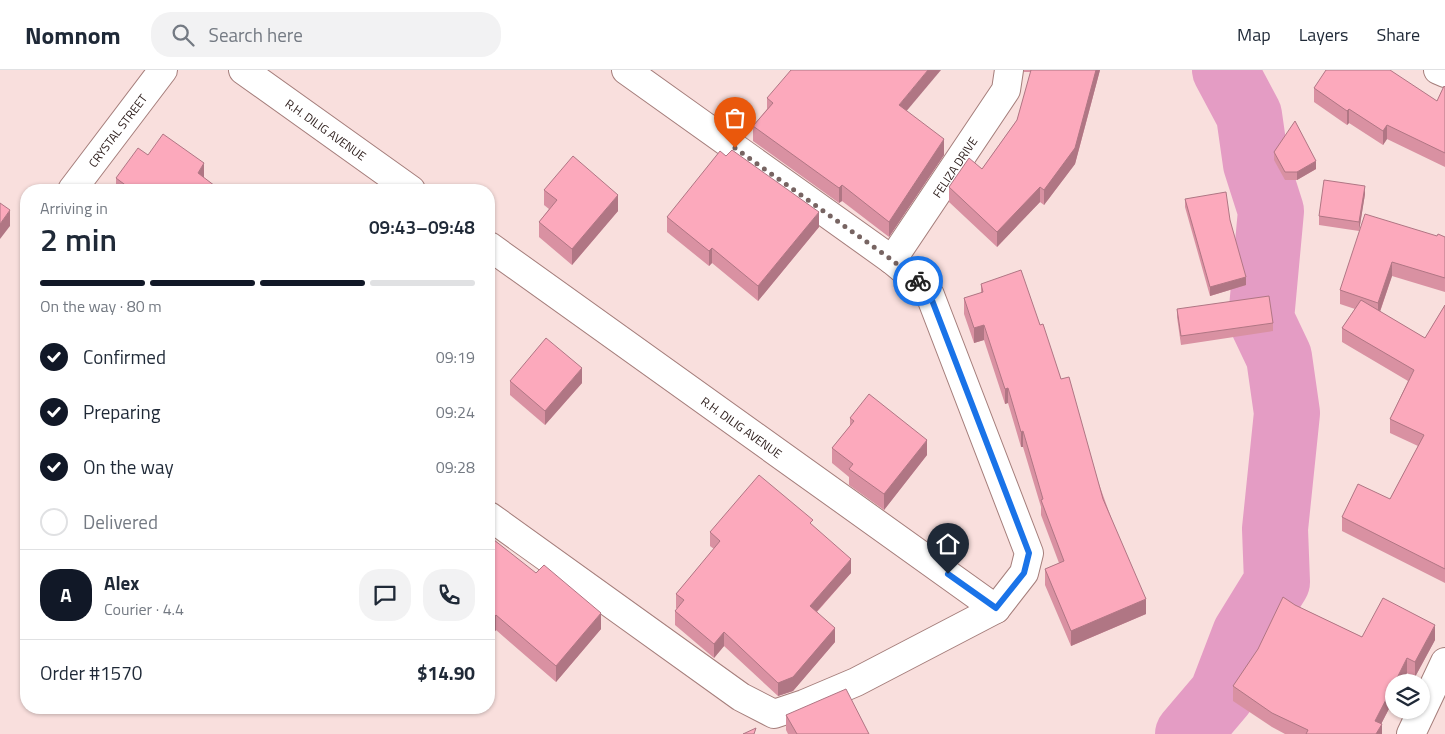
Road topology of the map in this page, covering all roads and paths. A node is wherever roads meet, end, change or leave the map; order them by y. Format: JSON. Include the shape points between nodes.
{"nodes":[{"id":1,"x":163,"y":70,"type":"edge"},
{"id":2,"x":243,"y":70,"type":"edge"},
{"id":3,"x":626,"y":70,"type":"edge"},
{"id":4,"x":1010,"y":70,"type":"edge"},
{"id":5,"x":1438,"y":70,"type":"edge"},
{"id":6,"x":1445,"y":73,"type":"edge"},
{"id":7,"x":77,"y":184,"type":"edge"},
{"id":8,"x":403,"y":184,"type":"edge"},
{"id":9,"x":495,"y":250,"type":"edge"},
{"id":10,"x":892,"y":260,"type":"junction"},
{"id":11,"x":495,"y":520,"type":"edge"},
{"id":12,"x":996,"y":608,"type":"junction"},
{"id":13,"x":1444,"y":664,"type":"edge"},
{"id":14,"x":1411,"y":734,"type":"edge"}],
"edges":[{"from":1,"to":7,"type":"street","name":"CRYSTAL STREET"},
{"from":2,"to":8,"type":"street","name":"R.H. DILIG AVENUE"},
{"from":3,"to":10,"type":"street"},
{"from":4,"to":10,"type":"street","name":"FELIZA DRIVE","via":[[1006,90]]},
{"from":5,"to":6,"type":"street"},
{"from":9,"to":12,"type":"street","name":"R.H. DILIG AVENUE"},
{"from":10,"to":12,"type":"street","via":[[930,295],[1029,553],[1024,573]]},
{"from":11,"to":12,"type":"street","via":[[741,697],[774,714],[856,682]]},
{"from":13,"to":14,"type":"street"}]}
